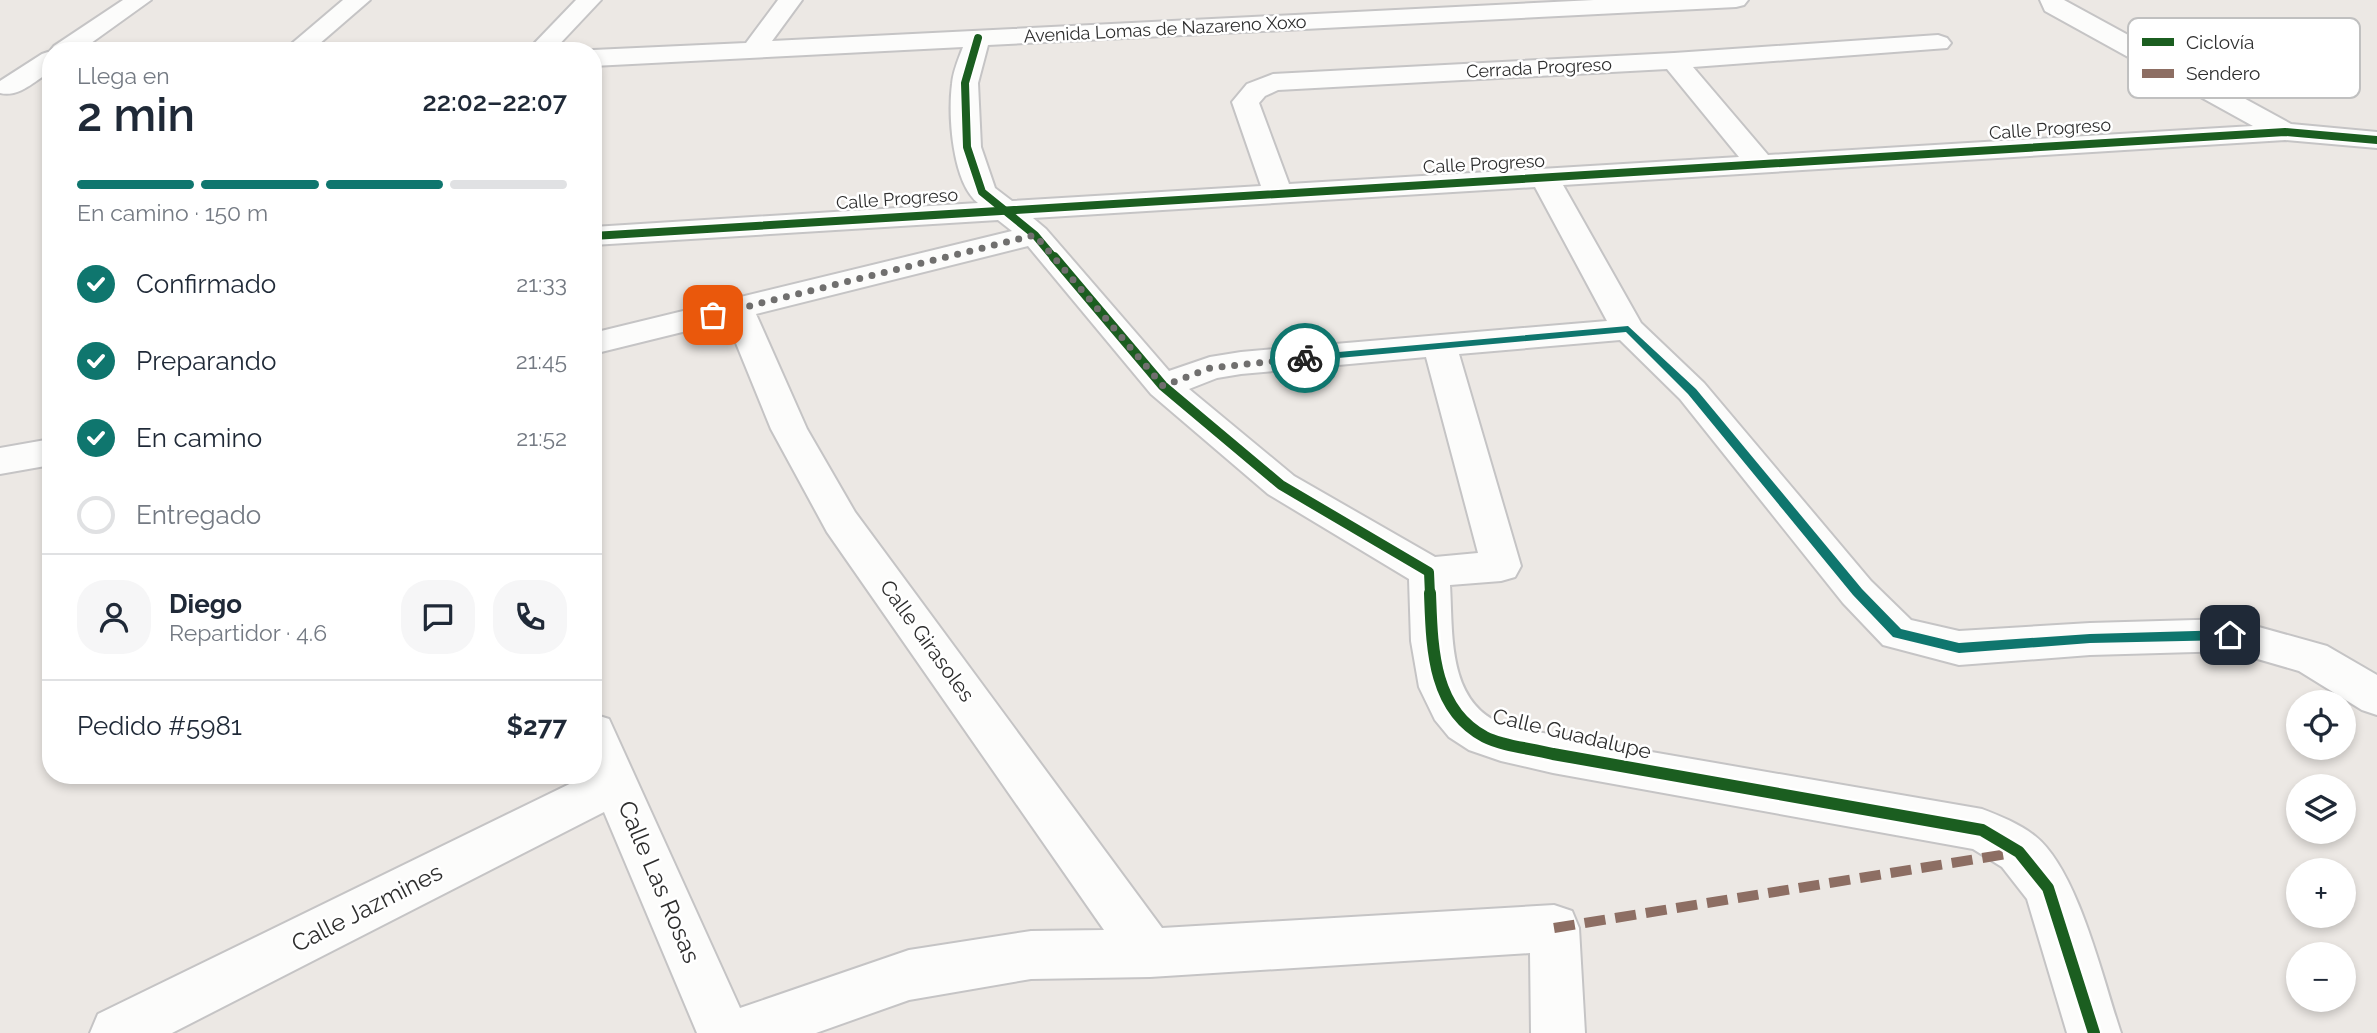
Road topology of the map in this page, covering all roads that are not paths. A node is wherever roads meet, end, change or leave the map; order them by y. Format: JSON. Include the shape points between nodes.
{"nodes":[{"id":1,"x":139,"y":0,"type":"edge"},
{"id":2,"x":358,"y":0,"type":"edge"},
{"id":3,"x":589,"y":0,"type":"edge"},
{"id":4,"x":790,"y":0,"type":"edge"},
{"id":5,"x":1736,"y":0,"type":"edge"},
{"id":6,"x":2052,"y":0,"type":"edge"},
{"id":7,"x":1643,"y":2,"type":"edge"},
{"id":8,"x":978,"y":38,"type":"junction"},
{"id":9,"x":76,"y":42,"type":"edge"},
{"id":10,"x":306,"y":42,"type":"edge"},
{"id":11,"x":548,"y":42,"type":"edge"},
{"id":12,"x":1938,"y":43,"type":"dead end"},
{"id":13,"x":2128,"y":46,"type":"edge"},
{"id":14,"x":754,"y":49,"type":"junction"},
{"id":15,"x":1314,"y":50,"type":"junction"},
{"id":16,"x":602,"y":57,"type":"edge"},
{"id":17,"x":1674,"y":61,"type":"junction"},
{"id":18,"x":42,"y":65,"type":"edge"},
{"id":19,"x":42,"y":86,"type":"edge"},
{"id":20,"x":4,"y":88,"type":"edge"},
{"id":21,"x":2223,"y":98,"type":"edge"},
{"id":22,"x":2285,"y":132,"type":"junction"},
{"id":23,"x":2377,"y":140,"type":"edge"},
{"id":24,"x":1761,"y":165,"type":"junction"},
{"id":25,"x":1545,"y":178,"type":"junction"},
{"id":26,"x":1278,"y":194,"type":"junction"},
{"id":27,"x":1021,"y":223,"type":"junction"},
{"id":28,"x":602,"y":236,"type":"edge"},
{"id":29,"x":738,"y":309,"type":"junction"},
{"id":30,"x":1628,"y":329,"type":"junction"},
{"id":31,"x":602,"y":343,"type":"edge"},
{"id":32,"x":1440,"y":347,"type":"junction"},
{"id":33,"x":1163,"y":386,"type":"junction"},
{"id":34,"x":1429,"y":572,"type":"junction"},
{"id":35,"x":2377,"y":697,"type":"edge"},
{"id":36,"x":602,"y":751,"type":"edge"},
{"id":37,"x":617,"y":783,"type":"junction"},
{"id":38,"x":1150,"y":953,"type":"junction"},
{"id":39,"x":117,"y":1033,"type":"edge"},
{"id":40,"x":724,"y":1033,"type":"edge"},
{"id":41,"x":742,"y":1033,"type":"edge"},
{"id":42,"x":1558,"y":1033,"type":"edge"},
{"id":43,"x":2094,"y":1033,"type":"edge"}],
"edges":[{"from":1,"to":9,"type":"street"},
{"from":2,"to":10,"type":"street"},
{"from":3,"to":11,"type":"street"},
{"from":4,"to":14,"type":"street"},
{"from":5,"to":7,"type":"street","name":"Avenida Lomas de Nazareno Xoxo"},
{"from":6,"to":13,"type":"street","via":[[2054,6]]},
{"from":7,"to":15,"type":"street","name":"Avenida Lomas de Nazareno Xoxo"},
{"from":8,"to":14,"type":"street","name":"Avenida Lomas de Nazareno Xoxo"},
{"from":8,"to":15,"type":"street","name":"Avenida Lomas de Nazareno Xoxo"},
{"from":8,"to":27,"type":"street","via":[[965,83],[967,147],[982,192]]},
{"from":12,"to":17,"type":"street","name":"Cerrada Progreso"},
{"from":14,"to":16,"type":"street","name":"Avenida Lomas de Nazareno Xoxo"},
{"from":15,"to":17,"type":"street","name":"Cerrada Progreso"},
{"from":15,"to":26,"type":"street","name":"Cerrada Progreso","via":[[1245,102]]},
{"from":17,"to":24,"type":"street"},
{"from":18,"to":20,"type":"street"},
{"from":19,"to":20,"type":"street"},
{"from":21,"to":22,"type":"street"},
{"from":22,"to":23,"type":"street","name":"Calle Progreso"},
{"from":22,"to":24,"type":"street","name":"Calle Progreso"},
{"from":24,"to":25,"type":"street","name":"Calle Progreso"},
{"from":25,"to":26,"type":"street","name":"Calle Progreso"},
{"from":25,"to":30,"type":"street"},
{"from":26,"to":27,"type":"street","name":"Calle Progreso"},
{"from":27,"to":28,"type":"street","name":"Calle Progreso"},
{"from":27,"to":29,"type":"street"},
{"from":27,"to":33,"type":"street"},
{"from":29,"to":31,"type":"street"},
{"from":29,"to":38,"type":"street","name":"Calle Girasoles","via":[[789,429],[841,522]]},
{"from":30,"to":32,"type":"street"},
{"from":30,"to":35,"type":"street","via":[[1692,391],[1857,592],[1898,633],[1959,648],[2230,635],[2312,658]]},
{"from":32,"to":33,"type":"street","via":[[1241,363],[1210,368]]},
{"from":32,"to":34,"type":"street","via":[[1501,566]]},
{"from":33,"to":34,"type":"street","via":[[1281,485]]},
{"from":34,"to":43,"type":"street","name":"Calle Guadalupe","via":[[1437,680],[1451,711],[1484,737],[1553,754],[1982,830],[2019,852],[2048,888]]},
{"from":36,"to":37,"type":"street","name":"Calle Las Rosas"},
{"from":37,"to":39,"type":"street","name":"Calle Jazmines"},
{"from":37,"to":40,"type":"street","name":"Calle Las Rosas"},
{"from":38,"to":41,"type":"street","via":[[1031,955],[909,975]]},
{"from":38,"to":42,"type":"street","via":[[1554,928]]}]}
